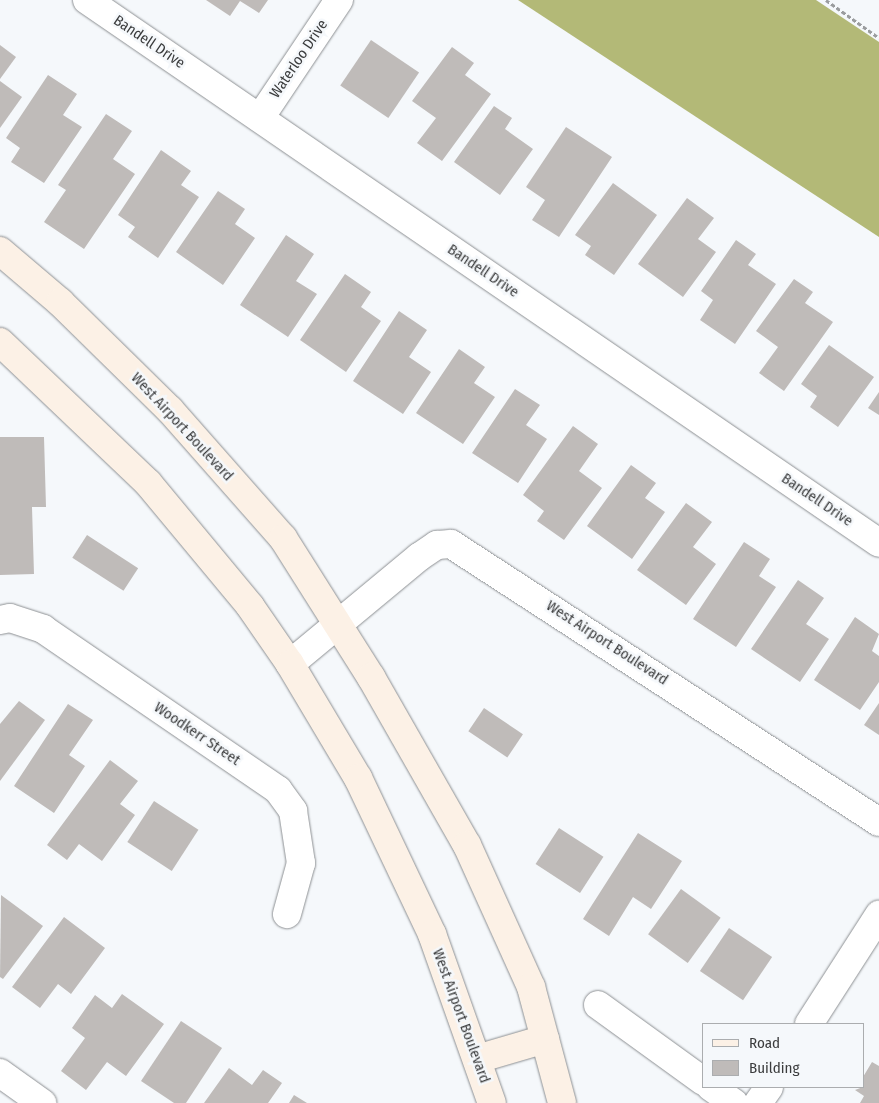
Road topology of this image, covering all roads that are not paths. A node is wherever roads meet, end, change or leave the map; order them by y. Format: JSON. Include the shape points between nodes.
{"nodes":[{"id":1,"x":87,"y":0,"type":"edge"},
{"id":2,"x":339,"y":0,"type":"edge"},
{"id":3,"x":260,"y":118,"type":"junction"},
{"id":4,"x":0,"y":251,"type":"edge"},
{"id":5,"x":0,"y":342,"type":"edge"},
{"id":6,"x":879,"y":543,"type":"edge"},
{"id":7,"x":0,"y":620,"type":"edge"},
{"id":8,"x":339,"y":626,"type":"junction"},
{"id":9,"x":290,"y":664,"type":"junction"},
{"id":10,"x":879,"y":822,"type":"edge"},
{"id":11,"x":287,"y":914,"type":"dead end"},
{"id":12,"x":879,"y":915,"type":"edge"},
{"id":13,"x":598,"y":1006,"type":"dead end"},
{"id":14,"x":810,"y":1023,"type":"edge"},
{"id":15,"x":545,"y":1039,"type":"junction"},
{"id":16,"x":477,"y":1059,"type":"junction"},
{"id":17,"x":0,"y":1073,"type":"edge"},
{"id":18,"x":702,"y":1080,"type":"edge"},
{"id":19,"x":712,"y":1088,"type":"edge"},
{"id":20,"x":768,"y":1088,"type":"edge"},
{"id":21,"x":42,"y":1103,"type":"edge"},
{"id":22,"x":492,"y":1103,"type":"edge"},
{"id":23,"x":562,"y":1103,"type":"edge"},
{"id":24,"x":734,"y":1103,"type":"edge"},
{"id":25,"x":758,"y":1103,"type":"edge"}],
"edges":[{"from":1,"to":3,"type":"street","name":"Bandell Drive"},
{"from":2,"to":3,"type":"street","name":"Waterloo Drive"},
{"from":3,"to":6,"type":"street","name":"Bandell Drive"},
{"from":4,"to":8,"type":"main road","name":"West Airport Boulevard","via":[[60,302],[170,410],[283,538]]},
{"from":5,"to":9,"type":"main road","name":"West Airport Boulevard","via":[[148,483],[250,606]]},
{"from":7,"to":11,"type":"street","name":"Woodkerr Street","via":[[10,618],[43,629],[278,790],[293,811],[301,863]]},
{"from":8,"to":9,"type":"street","name":"West Airport Boulevard"},
{"from":8,"to":10,"type":"street","name":"West Airport Boulevard","via":[[419,557],[437,545],[451,544]]},
{"from":8,"to":15,"type":"main road","name":"West Airport Boulevard","via":[[467,845],[531,986]]},
{"from":9,"to":16,"type":"main road","name":"West Airport Boulevard","via":[[358,778],[432,934]]},
{"from":12,"to":14,"type":"street"},
{"from":13,"to":18,"type":"street"},
{"from":15,"to":16,"type":"main road"},
{"from":15,"to":23,"type":"main road","name":"West Airport Boulevard"},
{"from":16,"to":22,"type":"main road","name":"West Airport Boulevard"},
{"from":17,"to":21,"type":"street"},
{"from":19,"to":24,"type":"street"},
{"from":20,"to":25,"type":"street"}]}
